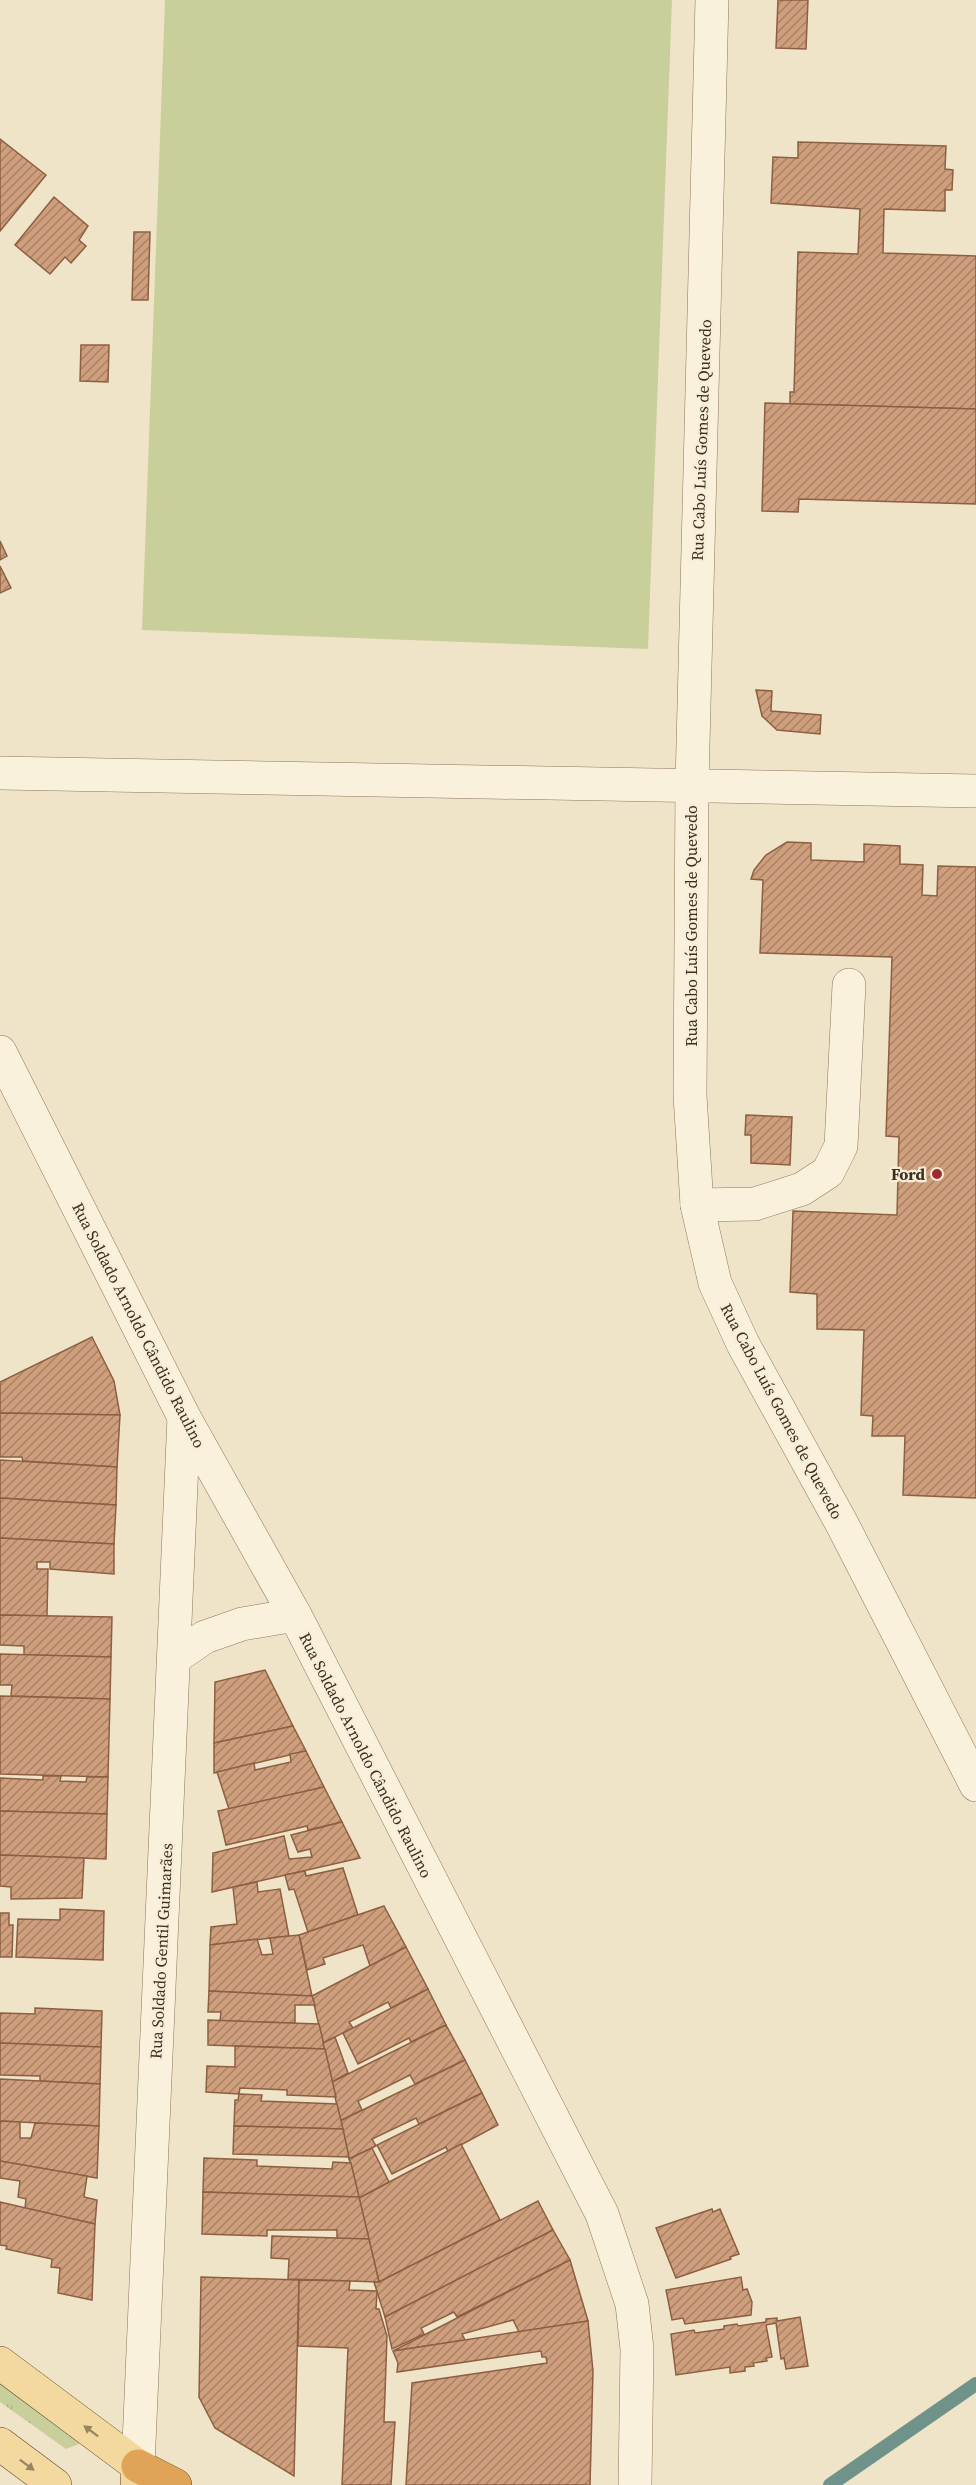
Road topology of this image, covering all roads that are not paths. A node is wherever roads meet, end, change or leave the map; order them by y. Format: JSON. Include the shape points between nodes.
{"nodes":[{"id":1,"x":712,"y":0,"type":"edge"},
{"id":2,"x":0,"y":773,"type":"edge"},
{"id":3,"x":692,"y":784,"type":"junction"},
{"id":4,"x":976,"y":791,"type":"edge"},
{"id":5,"x":849,"y":985,"type":"dead end"},
{"id":6,"x":0,"y":1052,"type":"edge"},
{"id":7,"x":697,"y":1205,"type":"junction"},
{"id":8,"x":184,"y":1417,"type":"junction"},
{"id":9,"x":295,"y":1615,"type":"junction"},
{"id":10,"x":174,"y":1658,"type":"junction"},
{"id":11,"x":976,"y":1785,"type":"edge"},
{"id":12,"x":0,"y":2363,"type":"edge"},
{"id":13,"x":0,"y":2444,"type":"edge"},
{"id":14,"x":138,"y":2476,"type":"edge"},
{"id":15,"x":55,"y":2485,"type":"edge"},
{"id":16,"x":175,"y":2485,"type":"edge"},
{"id":17,"x":635,"y":2485,"type":"edge"}],
"edges":[{"from":1,"to":3,"type":"street","name":"Rua Cabo Luís Gomes de Quevedo"},
{"from":2,"to":3,"type":"street"},
{"from":3,"to":4,"type":"street"},
{"from":3,"to":7,"type":"street","name":"Rua Cabo Luís Gomes de Quevedo","via":[[690,1096]]},
{"from":5,"to":7,"type":"street","via":[[841,1146],[828,1172],[802,1189],[755,1204]]},
{"from":6,"to":8,"type":"street","name":"Rua Soldado Arnoldo Cândido Raulino"},
{"from":7,"to":11,"type":"street","name":"Rua Cabo Luís Gomes de Quevedo","via":[[715,1283],[743,1344],[842,1524]]},
{"from":8,"to":9,"type":"street","name":"Rua Soldado Arnoldo Cândido Raulino"},
{"from":8,"to":10,"type":"street","name":"Rua Soldado Gentil Guimarães"},
{"from":9,"to":10,"type":"street","via":[[242,1624],[205,1637]]},
{"from":9,"to":17,"type":"street","name":"Rua Soldado Arnoldo Cândido Raulino","via":[[602,2214],[632,2304],[637,2349]]},
{"from":10,"to":14,"type":"street","name":"Rua Soldado Gentil Guimarães"},
{"from":14,"to":12,"type":"main road","one_way":true},
{"from":13,"to":15,"type":"main road","one_way":true},
{"from":14,"to":16,"type":"highway"}]}
